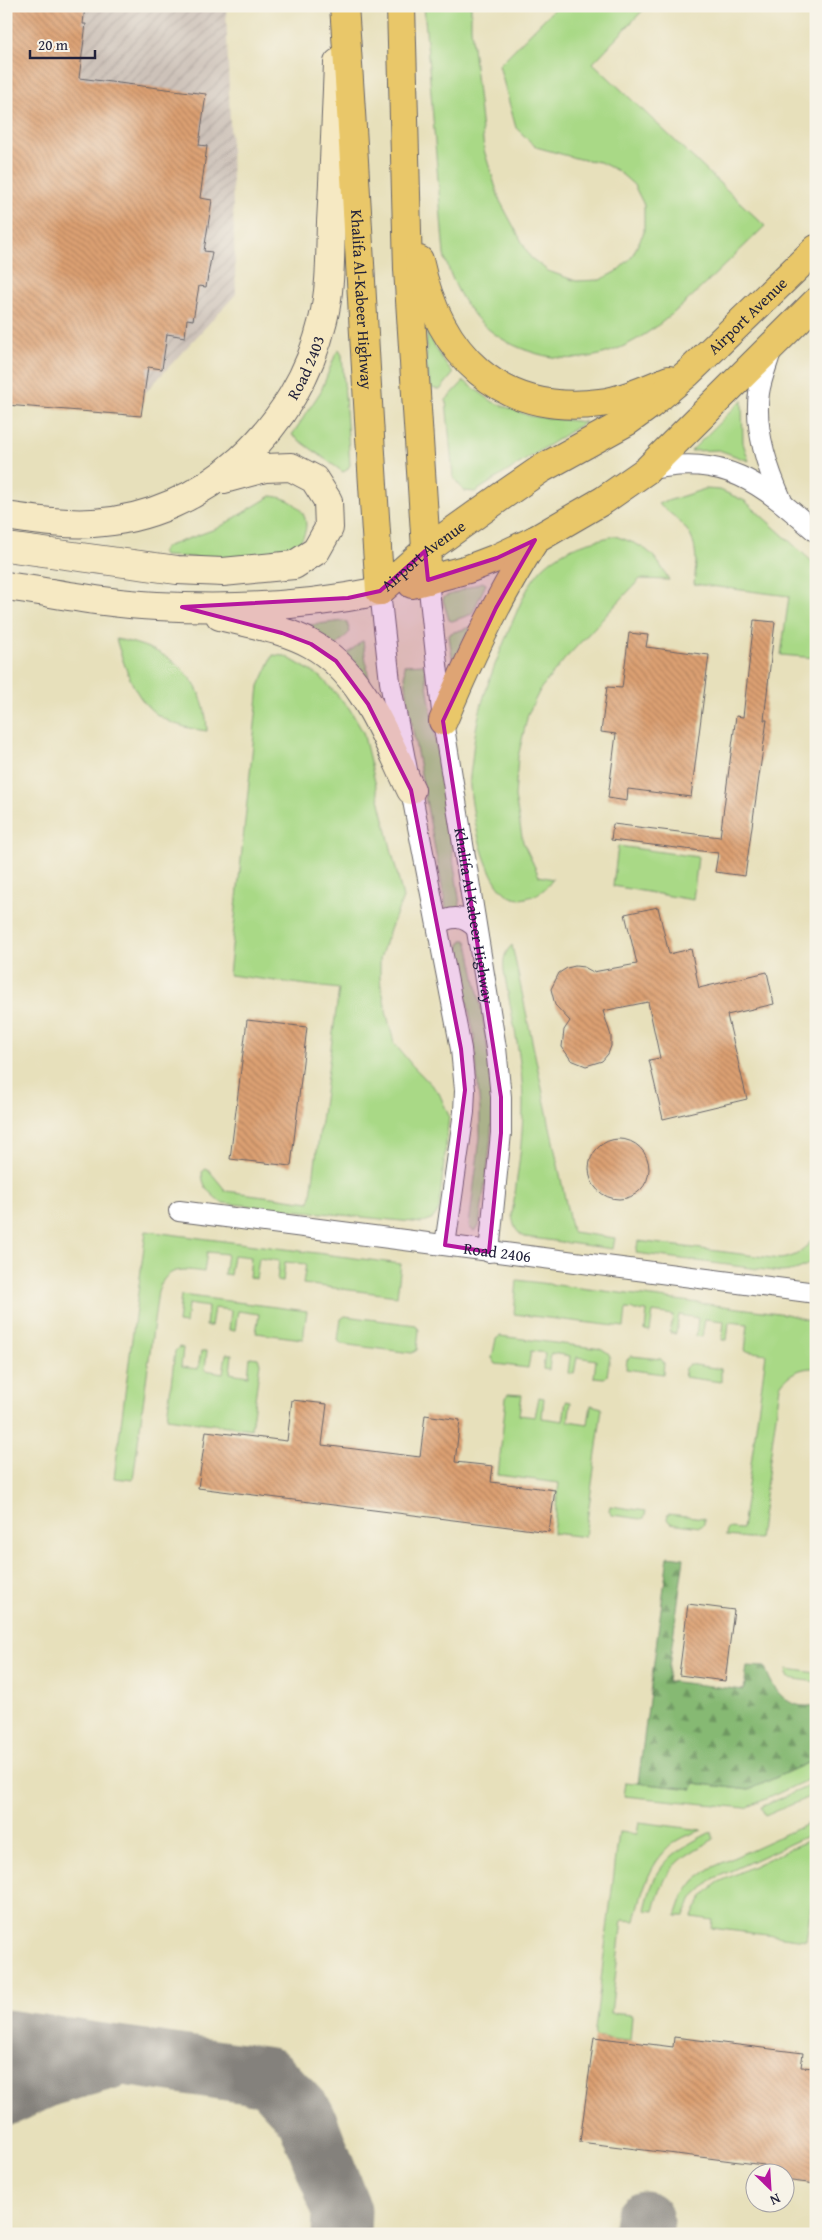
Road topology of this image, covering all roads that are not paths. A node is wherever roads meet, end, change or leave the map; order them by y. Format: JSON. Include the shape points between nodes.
{"nodes":[{"id":1,"x":342,"y":6,"type":"edge"},
{"id":2,"x":401,"y":6,"type":"edge"},
{"id":3,"x":407,"y":207,"type":"junction"},
{"id":4,"x":816,"y":249,"type":"edge"},
{"id":5,"x":816,"y":302,"type":"edge"},
{"id":6,"x":775,"y":341,"type":"junction"},
{"id":7,"x":688,"y":373,"type":"junction"},
{"id":8,"x":648,"y":470,"type":"junction"},
{"id":9,"x":213,"y":482,"type":"junction"},
{"id":10,"x":783,"y":503,"type":"junction"},
{"id":11,"x":6,"y":516,"type":"edge"},
{"id":12,"x":816,"y":532,"type":"edge"},
{"id":13,"x":535,"y":540,"type":"junction"},
{"id":14,"x":6,"y":547,"type":"edge"},
{"id":15,"x":426,"y":551,"type":"junction"},
{"id":16,"x":428,"y":580,"type":"junction"},
{"id":17,"x":6,"y":586,"type":"edge"},
{"id":18,"x":380,"y":591,"type":"junction"},
{"id":19,"x":182,"y":607,"type":"junction"},
{"id":20,"x":443,"y":721,"type":"junction"},
{"id":21,"x":411,"y":790,"type":"junction"},
{"id":22,"x":438,"y":924,"type":"junction"},
{"id":23,"x":476,"y":928,"type":"junction"},
{"id":24,"x":178,"y":1211,"type":"dead end"},
{"id":25,"x":445,"y":1246,"type":"junction"},
{"id":26,"x":489,"y":1252,"type":"junction"},
{"id":27,"x":816,"y":1293,"type":"edge"}],
"edges":[{"from":1,"to":9,"type":"main road","name":"Road 2403","via":[[329,279],[324,319],[312,358],[272,428]]},
{"from":1,"to":18,"type":"main road","name":"Khalifa Al-Kabeer Highway","via":[[353,132],[370,467]]},
{"from":2,"to":3,"type":"main road"},
{"from":3,"to":7,"type":"main road","via":[[422,276],[438,321],[470,365],[489,381],[523,398],[561,406],[602,403]]},
{"from":3,"to":15,"type":"main road"},
{"from":4,"to":7,"type":"main road","name":"Airport Avenue"},
{"from":5,"to":6,"type":"main road","name":"Airport Avenue"},
{"from":6,"to":8,"type":"main road","name":"Airport Avenue"},
{"from":6,"to":10,"type":"street","via":[[759,394],[759,408],[764,452]]},
{"from":7,"to":15,"type":"main road","name":"Airport Avenue","via":[[628,421],[541,469]]},
{"from":8,"to":10,"type":"street","via":[[668,465],[711,466],[744,476]]},
{"from":8,"to":13,"type":"main road","name":"Airport Avenue"},
{"from":9,"to":11,"type":"main road","name":"Road 2403","via":[[175,503],[127,518],[93,523]]},
{"from":9,"to":14,"type":"main road","via":[[265,468],[291,467],[314,480],[328,501],[329,528],[316,551],[294,566],[246,572],[177,570]]},
{"from":10,"to":12,"type":"street"},
{"from":13,"to":16,"type":"main road","name":"Airport Avenue","via":[[497,558]]},
{"from":13,"to":20,"type":"main road","via":[[496,608]]},
{"from":15,"to":16,"type":"main road"},
{"from":15,"to":18,"type":"main road","name":"Airport Avenue"},
{"from":16,"to":18,"type":"main road","name":"Airport Avenue"},
{"from":16,"to":20,"type":"street","name":"Khalifa Al Kabeer Highway"},
{"from":17,"to":19,"type":"main road"},
{"from":18,"to":19,"type":"main road","via":[[348,598],[262,605]]},
{"from":18,"to":21,"type":"street","via":[[390,682]]},
{"from":19,"to":21,"type":"main road","via":[[282,633],[311,644],[336,661],[368,704]]},
{"from":20,"to":23,"type":"street","name":"Khalifa Al Kabeer Highway"},
{"from":21,"to":22,"type":"street"},
{"from":22,"to":23,"type":"street","via":[[454,918],[463,919]]},
{"from":22,"to":25,"type":"street","via":[[461,1049],[465,1090]]},
{"from":23,"to":26,"type":"street","name":"Khalifa Al Kabeer Highway","via":[[501,1097],[502,1133]]},
{"from":24,"to":25,"type":"street","name":"Road 2406"},
{"from":25,"to":26,"type":"street","name":"Road 2406"},
{"from":26,"to":27,"type":"street","name":"Road 2406"}]}
